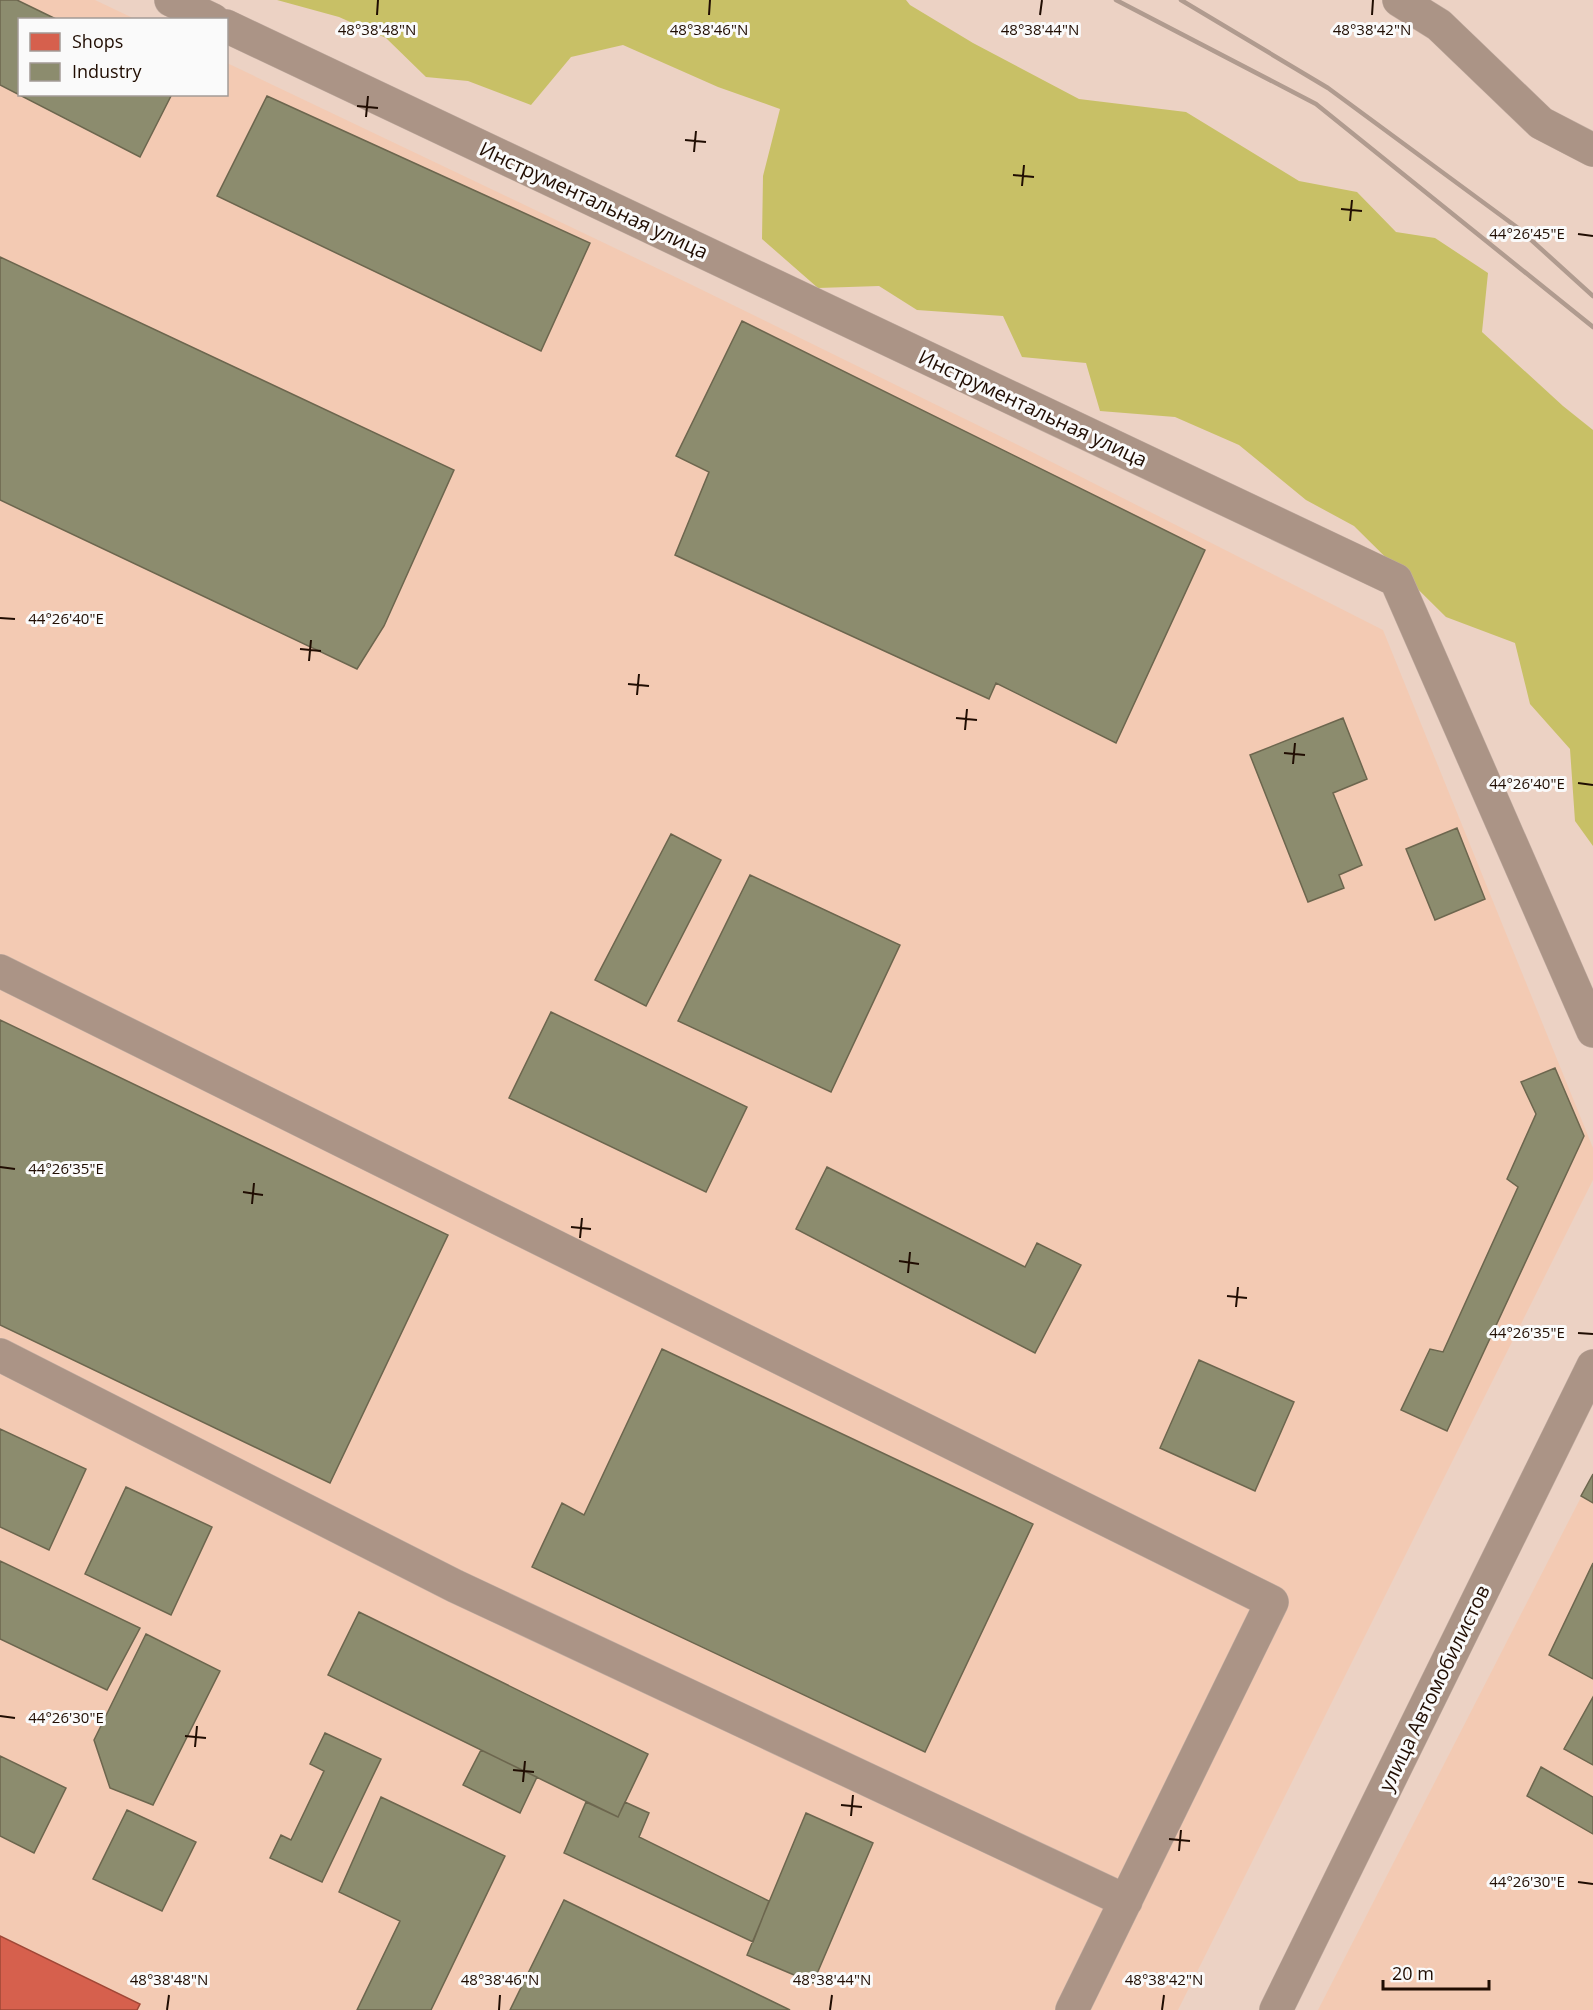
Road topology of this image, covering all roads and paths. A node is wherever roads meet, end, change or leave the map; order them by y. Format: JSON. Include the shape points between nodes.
{"nodes":[{"id":1,"x":171,"y":0,"type":"edge"},
{"id":2,"x":1399,"y":0,"type":"edge"},
{"id":3,"x":209,"y":18,"type":"edge"},
{"id":4,"x":228,"y":27,"type":"edge"},
{"id":5,"x":1593,"y":150,"type":"edge"},
{"id":6,"x":0,"y":971,"type":"edge"},
{"id":7,"x":1593,"y":1031,"type":"edge"},
{"id":8,"x":0,"y":1355,"type":"edge"},
{"id":9,"x":1593,"y":1366,"type":"edge"},
{"id":10,"x":1126,"y":1901,"type":"junction"},
{"id":11,"x":1072,"y":2010,"type":"edge"},
{"id":12,"x":1276,"y":2010,"type":"edge"}],
"edges":[{"from":1,"to":3,"type":"street"},
{"from":2,"to":5,"type":"street","via":[[1439,25],[1541,123]]},
{"from":4,"to":7,"type":"street","name":"Инструментальная улица","via":[[1396,580]]},
{"from":6,"to":10,"type":"street","via":[[1272,1602]]},
{"from":8,"to":10,"type":"street","via":[[454,1586]]},
{"from":9,"to":12,"type":"street","name":"улица Автомобилистов"},
{"from":10,"to":11,"type":"street"}]}
